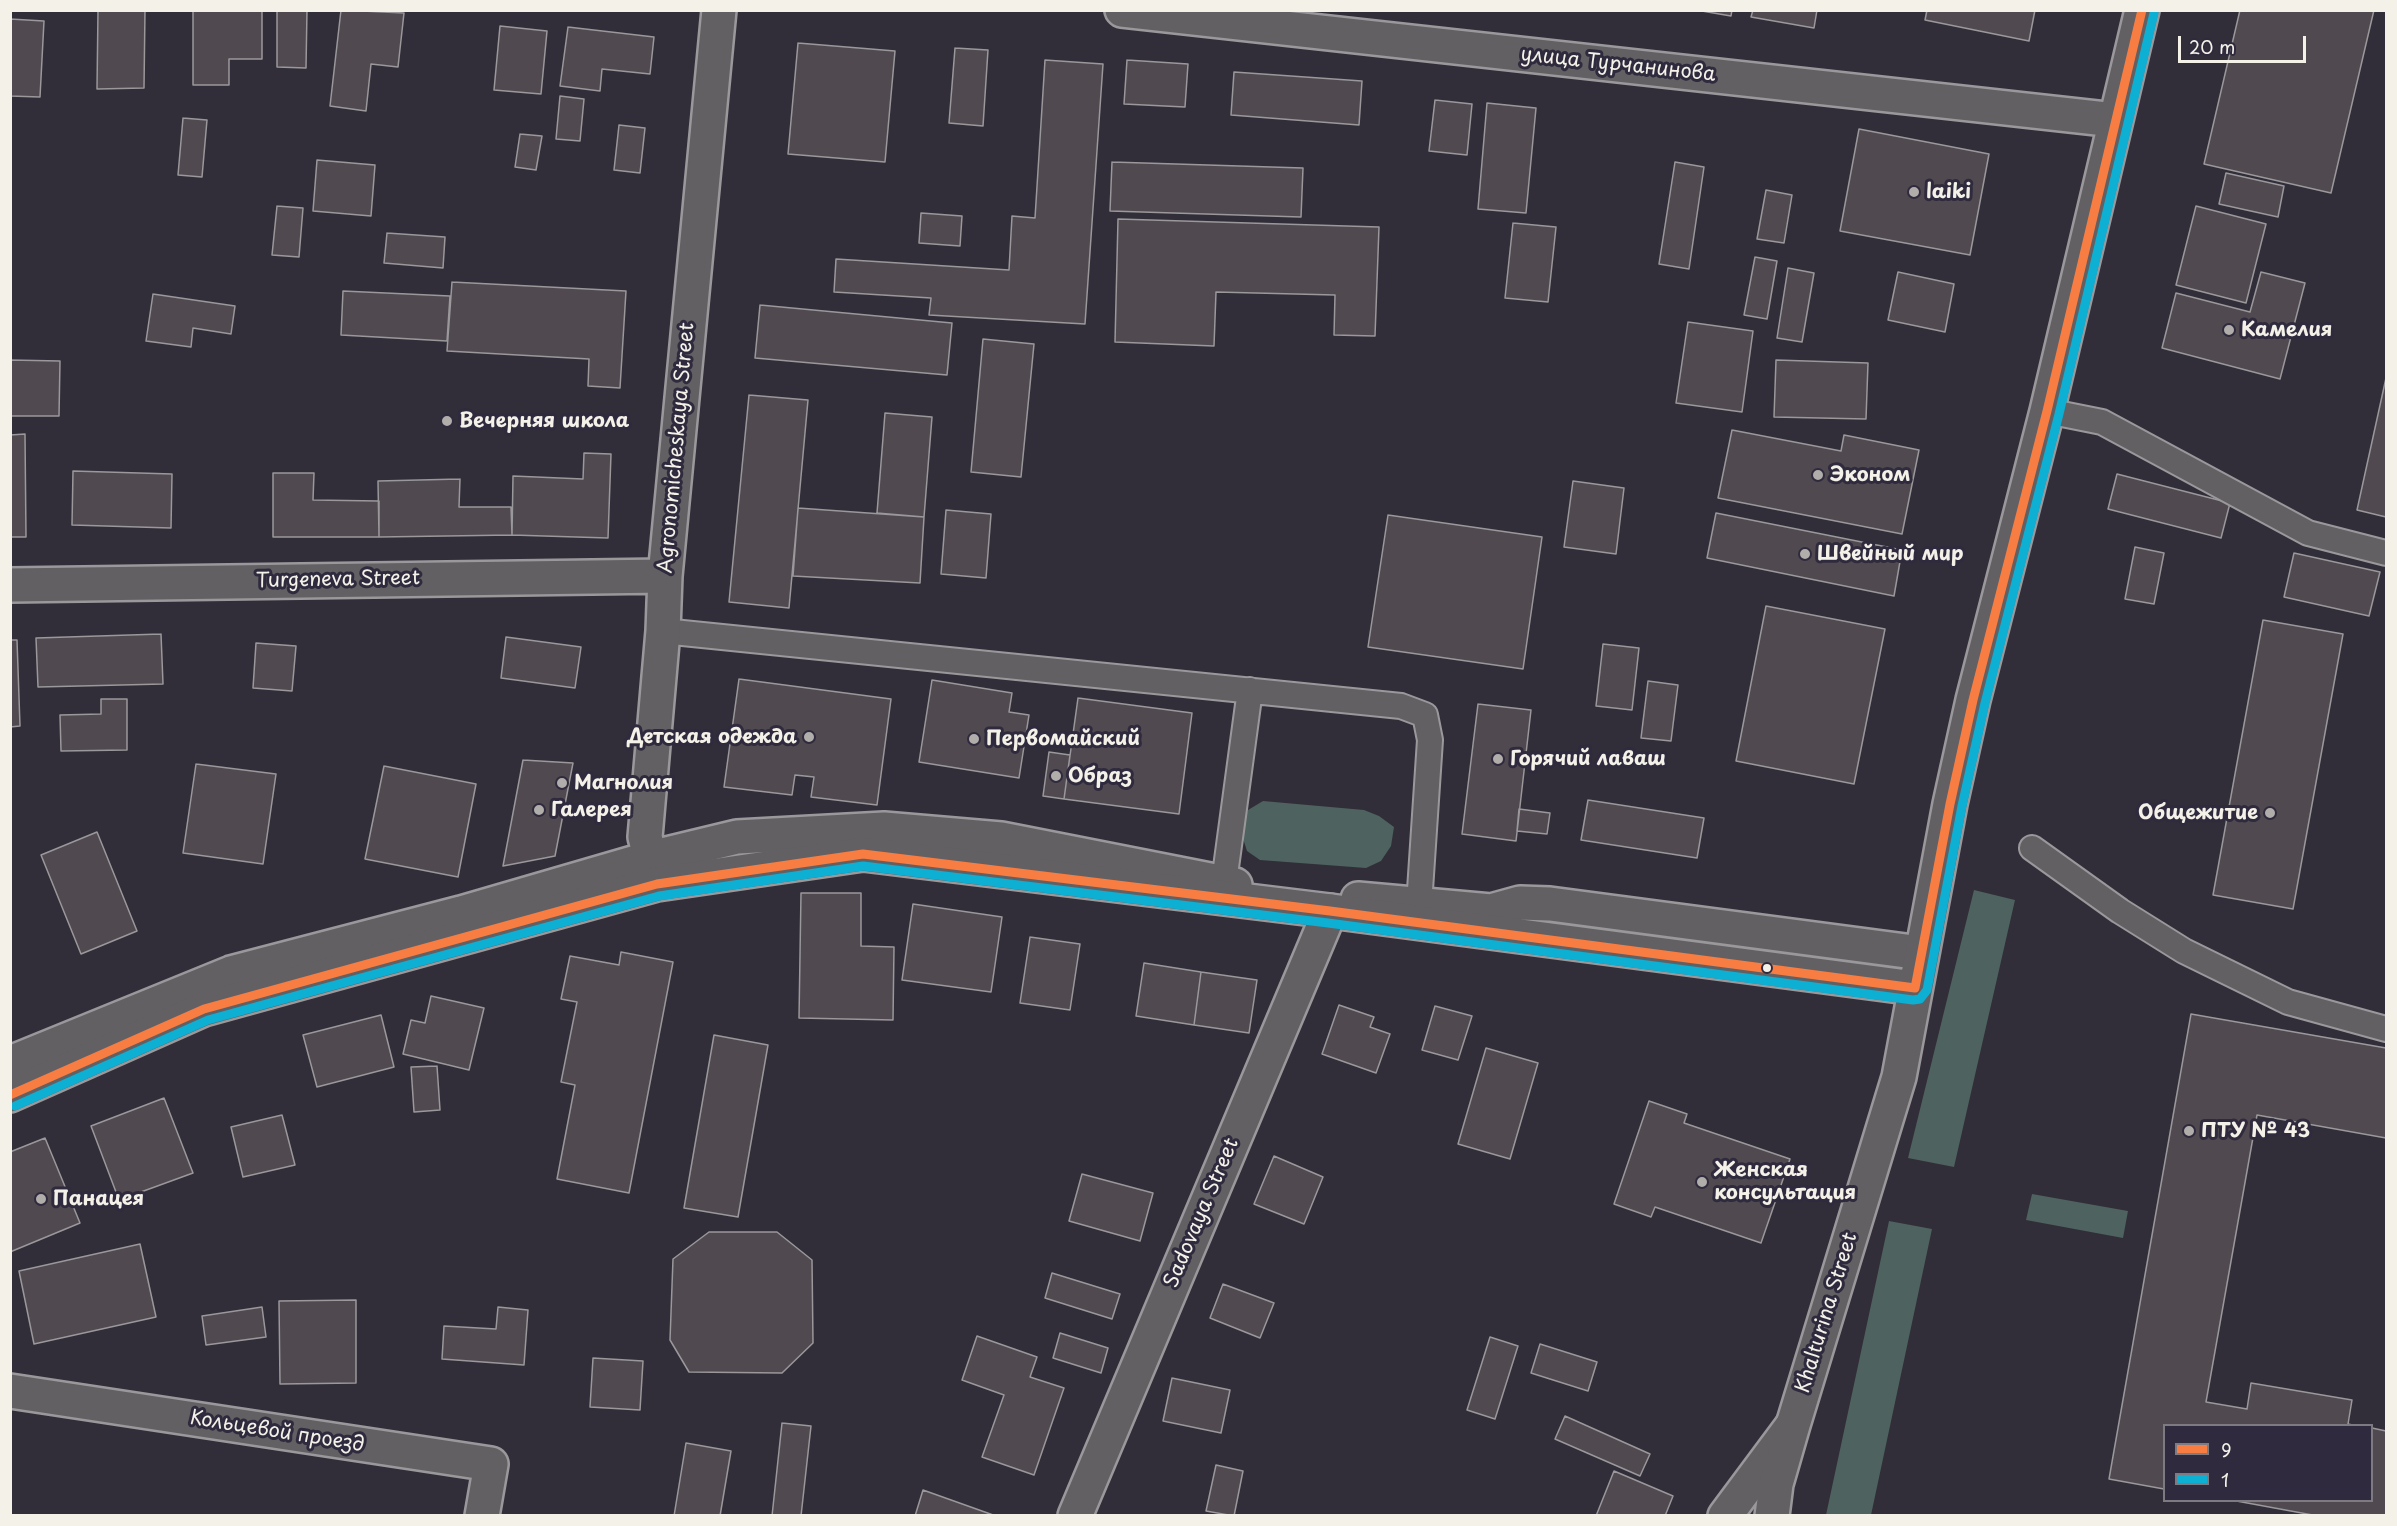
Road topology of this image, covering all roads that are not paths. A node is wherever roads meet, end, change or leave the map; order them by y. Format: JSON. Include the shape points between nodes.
{"nodes":[{"id":1,"x":719,"y":10,"type":"edge"},
{"id":2,"x":1122,"y":10,"type":"edge"},
{"id":3,"x":2142,"y":10,"type":"edge"},
{"id":4,"x":2115,"y":120,"type":"junction"},
{"id":5,"x":2047,"y":411,"type":"junction"},
{"id":6,"x":2386,"y":554,"type":"edge"},
{"id":7,"x":665,"y":576,"type":"junction"},
{"id":8,"x":10,"y":585,"type":"edge"},
{"id":9,"x":663,"y":631,"type":"junction"},
{"id":10,"x":1250,"y":690,"type":"junction"},
{"id":11,"x":2031,"y":848,"type":"dead end"},
{"id":12,"x":653,"y":871,"type":"junction"},
{"id":13,"x":1222,"y":890,"type":"junction"},
{"id":14,"x":1330,"y":911,"type":"junction"},
{"id":15,"x":1419,"y":914,"type":"junction"},
{"id":16,"x":1921,"y":953,"type":"junction"},
{"id":17,"x":1915,"y":988,"type":"junction"},
{"id":18,"x":2386,"y":1029,"type":"edge"},
{"id":19,"x":10,"y":1063,"type":"edge"},
{"id":20,"x":10,"y":1095,"type":"edge"},
{"id":21,"x":10,"y":1391,"type":"edge"},
{"id":22,"x":1793,"y":1425,"type":"junction"},
{"id":23,"x":482,"y":1515,"type":"edge"},
{"id":24,"x":1075,"y":1515,"type":"edge"},
{"id":25,"x":1725,"y":1515,"type":"edge"},
{"id":26,"x":1772,"y":1515,"type":"edge"}],
"edges":[{"from":1,"to":7,"type":"street","name":"Agronomicheskaya Street"},
{"from":2,"to":4,"type":"street","name":"улица Турчанинова"},
{"from":3,"to":4,"type":"street","name":"Khalturina Street"},
{"from":4,"to":5,"type":"street","name":"Khalturina Street"},
{"from":5,"to":6,"type":"lane","via":[[2102,422],[2308,533]]},
{"from":5,"to":16,"type":"street","name":"Khalturina Street","via":[[1973,700]]},
{"from":7,"to":8,"type":"street","name":"Turgeneva Street"},
{"from":7,"to":9,"type":"street","name":"Agronomicheskaya Street"},
{"from":9,"to":10,"type":"lane"},
{"from":9,"to":12,"type":"street","name":"Agronomicheskaya Street","via":[[645,837]]},
{"from":10,"to":13,"type":"lane"},
{"from":10,"to":15,"type":"lane","via":[[1401,706],[1425,715],[1430,740]]},
{"from":11,"to":18,"type":"lane","via":[[2184,951],[2288,1002]]},
{"from":12,"to":13,"type":"street","via":[[863,854]]},
{"from":12,"to":19,"type":"street","via":[[461,913],[231,973]]},
{"from":12,"to":20,"type":"street","via":[[204,1009]]},
{"from":13,"to":14,"type":"street"},
{"from":13,"to":15,"type":"street"},
{"from":14,"to":15,"type":"street"},
{"from":14,"to":24,"type":"street","name":"Sadovaya Street"},
{"from":15,"to":16,"type":"street","via":[[1491,911],[1520,903],[1550,904]]},
{"from":15,"to":17,"type":"street"},
{"from":16,"to":17,"type":"street","name":"Khalturina Street"},
{"from":17,"to":22,"type":"street","name":"Khalturina Street","via":[[1899,1077]]},
{"from":21,"to":23,"type":"street","name":"Кольцевой проезд","via":[[491,1464]]},
{"from":22,"to":25,"type":"street","name":"Khalturina Street"},
{"from":22,"to":26,"type":"street","name":"Khalturina Street","via":[[1776,1484]]}]}
